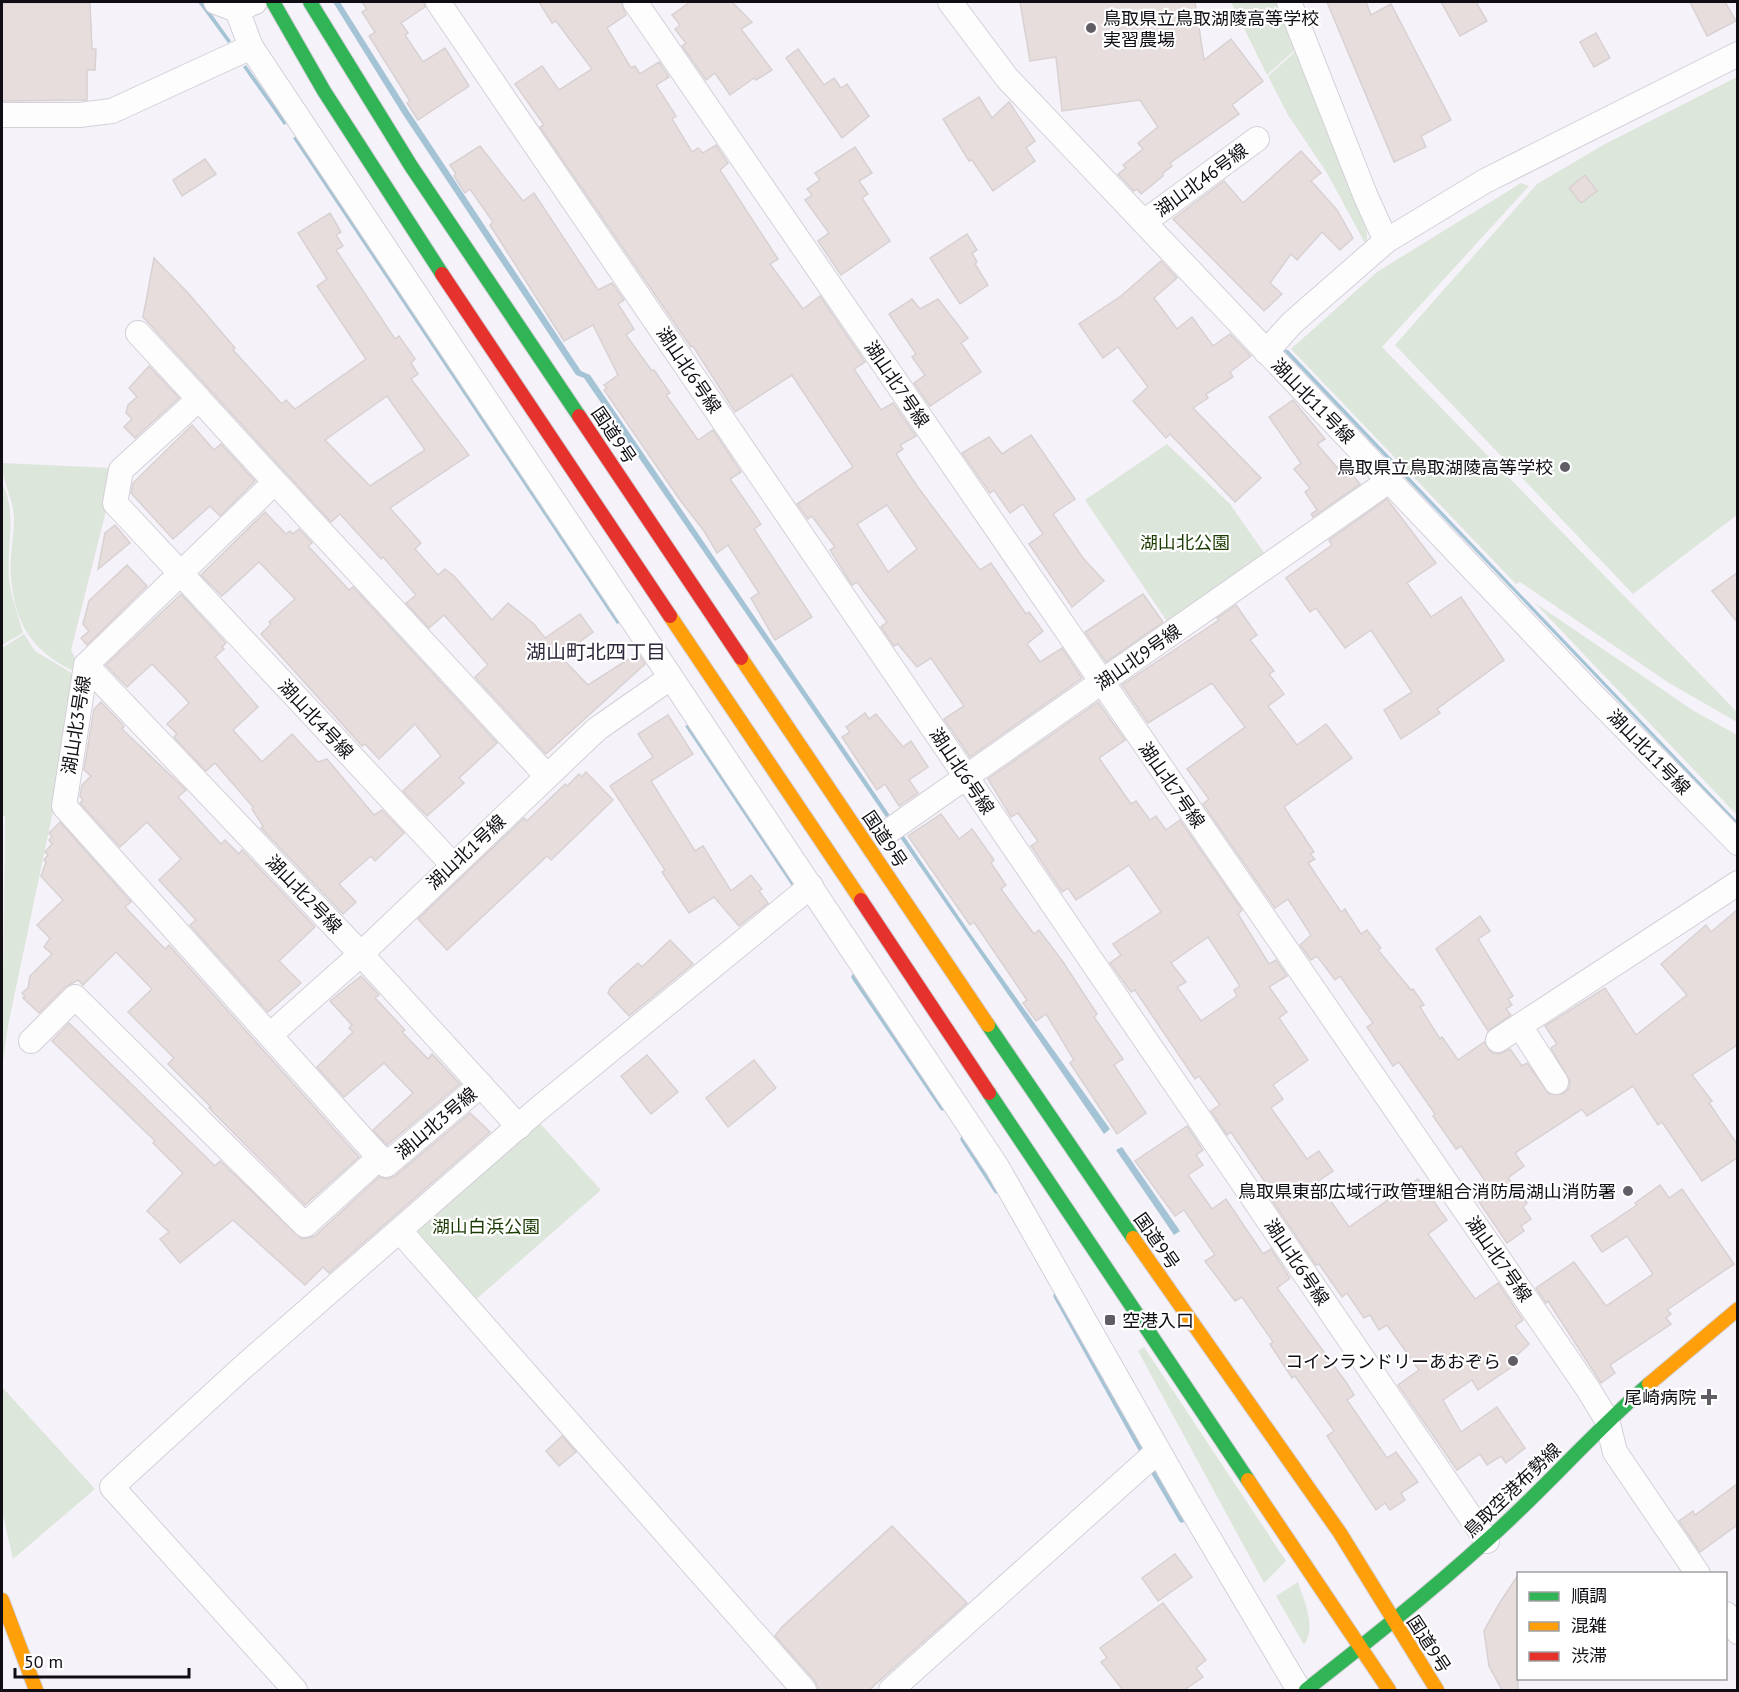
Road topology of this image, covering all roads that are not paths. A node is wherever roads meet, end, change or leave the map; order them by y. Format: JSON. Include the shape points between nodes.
{"nodes":[{"id":1,"x":273,"y":2,"type":"edge"},
{"id":2,"x":310,"y":2,"type":"edge"},
{"id":3,"x":438,"y":2,"type":"edge"},
{"id":4,"x":635,"y":2,"type":"edge"},
{"id":5,"x":950,"y":2,"type":"edge"},
{"id":6,"x":1289,"y":2,"type":"edge"},
{"id":7,"x":236,"y":4,"type":"edge"},
{"id":8,"x":251,"y":47,"type":"junction"},
{"id":9,"x":1737,"y":54,"type":"edge"},
{"id":10,"x":2,"y":115,"type":"edge"},
{"id":11,"x":1257,"y":139,"type":"dead end"},
{"id":12,"x":1144,"y":222,"type":"junction"},
{"id":13,"x":1386,"y":241,"type":"junction"},
{"id":14,"x":138,"y":333,"type":"dead end"},
{"id":15,"x":1266,"y":352,"type":"junction"},
{"id":16,"x":199,"y":399,"type":"junction"},
{"id":17,"x":1390,"y":480,"type":"junction"},
{"id":18,"x":275,"y":482,"type":"junction"},
{"id":19,"x":180,"y":573,"type":"junction"},
{"id":20,"x":86,"y":665,"type":"junction"},
{"id":21,"x":670,"y":678,"type":"junction"},
{"id":22,"x":1101,"y":683,"type":"junction"},
{"id":23,"x":965,"y":775,"type":"junction"},
{"id":24,"x":547,"y":776,"type":"junction"},
{"id":25,"x":886,"y":832,"type":"dead end"},
{"id":26,"x":1737,"y":843,"type":"edge"},
{"id":27,"x":452,"y":864,"type":"junction"},
{"id":28,"x":1737,"y":882,"type":"edge"},
{"id":29,"x":811,"y":886,"type":"junction"},
{"id":30,"x":361,"y":954,"type":"junction"},
{"id":31,"x":1520,"y":1026,"type":"junction"},
{"id":32,"x":270,"y":1035,"type":"junction"},
{"id":33,"x":1498,"y":1040,"type":"dead end"},
{"id":34,"x":31,"y":1041,"type":"dead end"},
{"id":35,"x":1556,"y":1082,"type":"dead end"},
{"id":36,"x":481,"y":1085,"type":"junction"},
{"id":37,"x":519,"y":1127,"type":"junction"},
{"id":38,"x":380,"y":1157,"type":"junction"},
{"id":39,"x":400,"y":1231,"type":"junction"},
{"id":40,"x":1737,"y":1309,"type":"edge"},
{"id":41,"x":1607,"y":1420,"type":"junction"},
{"id":42,"x":1158,"y":1450,"type":"junction"},
{"id":43,"x":1487,"y":1541,"type":"junction"},
{"id":44,"x":1697,"y":1572,"type":"edge"},
{"id":45,"x":2,"y":1600,"type":"edge"},
{"id":46,"x":1727,"y":1617,"type":"edge"},
{"id":47,"x":1393,"y":1622,"type":"junction"},
{"id":48,"x":1737,"y":1632,"type":"edge"},
{"id":49,"x":1359,"y":1648,"type":"junction"},
{"id":50,"x":36,"y":1690,"type":"edge"},
{"id":51,"x":295,"y":1690,"type":"edge"},
{"id":52,"x":804,"y":1690,"type":"edge"},
{"id":53,"x":891,"y":1690,"type":"edge"},
{"id":54,"x":1299,"y":1690,"type":"edge"},
{"id":55,"x":1306,"y":1690,"type":"edge"},
{"id":56,"x":1389,"y":1690,"type":"edge"},
{"id":57,"x":1437,"y":1690,"type":"edge"}],
"edges":[{"from":1,"to":49,"type":"main road","via":[[390,196]]},
{"from":2,"to":47,"type":"main road","name":"国道9号","via":[[411,166],[1080,1162],[1340,1533]]},
{"from":3,"to":23,"type":"street","name":"湖山北6号線"},
{"from":4,"to":22,"type":"street","name":"湖山北7号線"},
{"from":5,"to":12,"type":"street","name":"湖山北11号線","via":[[1007,78]]},
{"from":6,"to":13,"type":"street"},
{"from":7,"to":8,"type":"street"},
{"from":8,"to":10,"type":"street","via":[[112,111]]},
{"from":8,"to":21,"type":"street"},
{"from":9,"to":13,"type":"street","via":[[1485,181]]},
{"from":11,"to":12,"type":"street","name":"湖山北46号線"},
{"from":12,"to":15,"type":"street","name":"湖山北11号線"},
{"from":13,"to":15,"type":"street","via":[[1292,323]]},
{"from":14,"to":16,"type":"street"},
{"from":15,"to":17,"type":"street","name":"湖山北11号線"},
{"from":16,"to":18,"type":"street"},
{"from":16,"to":19,"type":"street","name":"湖山北4号線","via":[[121,470],[115,503]]},
{"from":17,"to":22,"type":"street","name":"湖山北9号線"},
{"from":17,"to":26,"type":"street","name":"湖山北11号線"},
{"from":18,"to":19,"type":"street","name":"湖山北3号線"},
{"from":18,"to":24,"type":"street"},
{"from":19,"to":20,"type":"street","name":"湖山北3号線"},
{"from":19,"to":27,"type":"street","name":"湖山北4号線"},
{"from":20,"to":30,"type":"street","name":"湖山北2号線"},
{"from":20,"to":32,"type":"street","name":"湖山北3号線","via":[[64,806]]},
{"from":21,"to":24,"type":"street","name":"湖山北1号線","via":[[597,729]]},
{"from":21,"to":29,"type":"street"},
{"from":22,"to":23,"type":"street","name":"湖山北9号線"},
{"from":22,"to":41,"type":"street","name":"湖山北7号線"},
{"from":23,"to":25,"type":"street","name":"湖山北9号線"},
{"from":23,"to":43,"type":"street","name":"湖山北6号線"},
{"from":24,"to":27,"type":"street","name":"湖山北1号線"},
{"from":27,"to":30,"type":"street","name":"湖山北1号線"},
{"from":28,"to":31,"type":"street"},
{"from":29,"to":37,"type":"street"},
{"from":29,"to":42,"type":"street","via":[[997,1167]]},
{"from":30,"to":32,"type":"street","name":"湖山北1号線"},
{"from":30,"to":36,"type":"street","name":"湖山北2号線"},
{"from":31,"to":33,"type":"street"},
{"from":31,"to":35,"type":"street"},
{"from":32,"to":38,"type":"street","name":"湖山北3号線"},
{"from":34,"to":38,"type":"street","via":[[75,997],[305,1225]]},
{"from":36,"to":37,"type":"street","name":"湖山北2号線"},
{"from":36,"to":38,"type":"street","name":"湖山北3号線","via":[[386,1165]]},
{"from":37,"to":39,"type":"street"},
{"from":39,"to":51,"type":"street","via":[[112,1487]]},
{"from":39,"to":52,"type":"street"},
{"from":40,"to":41,"type":"main road","name":"鳥取空港布勢線"},
{"from":41,"to":43,"type":"main road","name":"鳥取空港布勢線"},
{"from":41,"to":44,"type":"street","name":"湖山北7号線","via":[[1615,1452]]},
{"from":42,"to":53,"type":"street"},
{"from":42,"to":54,"type":"street"},
{"from":43,"to":47,"type":"main road","name":"鳥取空港布勢線"},
{"from":45,"to":50,"type":"main road"},
{"from":46,"to":48,"type":"street"},
{"from":47,"to":49,"type":"main road","name":"鳥取空港布勢線"},
{"from":47,"to":57,"type":"main road","name":"国道9号"},
{"from":49,"to":55,"type":"main road","name":"鳥取空港布勢線"},
{"from":49,"to":56,"type":"main road"}]}
